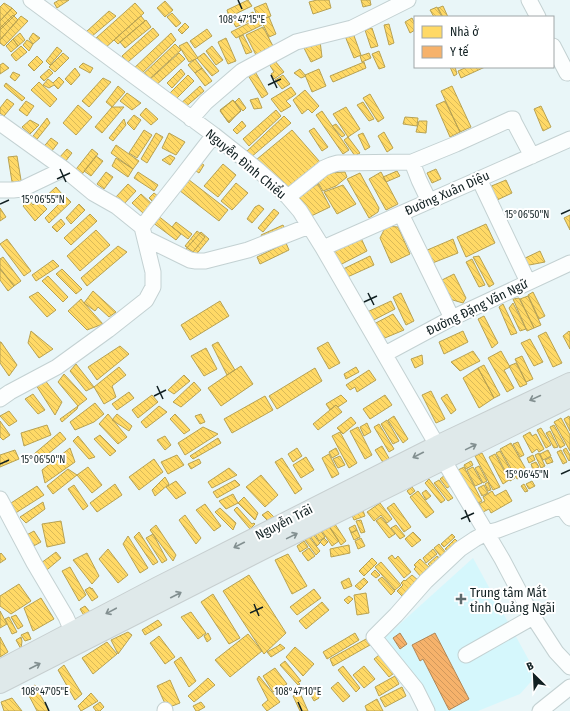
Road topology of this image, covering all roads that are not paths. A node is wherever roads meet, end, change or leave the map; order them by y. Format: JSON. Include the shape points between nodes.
{"nodes":[{"id":1,"x":31,"y":0,"type":"edge"},
{"id":2,"x":408,"y":0,"type":"edge"},
{"id":3,"x":529,"y":0,"type":"edge"},
{"id":4,"x":537,"y":16,"type":"edge"},
{"id":5,"x":554,"y":48,"type":"edge"},
{"id":6,"x":567,"y":73,"type":"dead end"},
{"id":7,"x":191,"y":119,"type":"junction"},
{"id":8,"x":0,"y":123,"type":"edge"},
{"id":9,"x":214,"y":135,"type":"junction"},
{"id":10,"x":570,"y":139,"type":"edge"},
{"id":11,"x":532,"y":156,"type":"junction"},
{"id":12,"x":412,"y":162,"type":"junction"},
{"id":13,"x":64,"y":169,"type":"junction"},
{"id":14,"x":479,"y":179,"type":"junction"},
{"id":15,"x":0,"y":190,"type":"edge"},
{"id":16,"x":288,"y":197,"type":"junction"},
{"id":17,"x":429,"y":201,"type":"junction"},
{"id":18,"x":401,"y":214,"type":"junction"},
{"id":19,"x":309,"y":226,"type":"junction"},
{"id":20,"x":144,"y":232,"type":"junction"},
{"id":21,"x":324,"y":248,"type":"junction"},
{"id":22,"x":570,"y":263,"type":"edge"},
{"id":23,"x":528,"y":282,"type":"junction"},
{"id":24,"x":452,"y":318,"type":"junction"},
{"id":25,"x":385,"y":354,"type":"junction"},
{"id":26,"x":570,"y":382,"type":"edge"},
{"id":27,"x":570,"y":398,"type":"edge"},
{"id":28,"x":0,"y":399,"type":"edge"},
{"id":29,"x":440,"y":453,"type":"junction"},
{"id":30,"x":0,"y":499,"type":"edge"},
{"id":31,"x":567,"y":509,"type":"edge"},
{"id":32,"x":486,"y":533,"type":"junction"},
{"id":33,"x":143,"y":603,"type":"junction"},
{"id":34,"x":533,"y":617,"type":"junction"},
{"id":35,"x":72,"y":631,"type":"junction"},
{"id":36,"x":466,"y":655,"type":"dead end"},
{"id":37,"x":570,"y":667,"type":"edge"},
{"id":38,"x":0,"y":669,"type":"edge"},
{"id":39,"x":0,"y":684,"type":"edge"},
{"id":40,"x":570,"y":687,"type":"edge"},
{"id":41,"x":427,"y":711,"type":"edge"},
{"id":42,"x":540,"y":711,"type":"edge"}],
"edges":[{"from":1,"to":7,"type":"street","name":"Nguyễn Đình Chiểu"},
{"from":2,"to":7,"type":"street","via":[[352,28],[296,42],[242,71],[206,102]]},
{"from":3,"to":4,"type":"street"},
{"from":5,"to":6,"type":"street"},
{"from":7,"to":9,"type":"street","name":"Nguyễn Đình Chiểu"},
{"from":8,"to":13,"type":"street"},
{"from":9,"to":16,"type":"street","name":"Nguyễn Đình Chiểu"},
{"from":9,"to":20,"type":"street"},
{"from":10,"to":11,"type":"street","name":"Đường Xuân Diệu"},
{"from":11,"to":12,"type":"street","via":[[513,119],[510,119]]},
{"from":11,"to":14,"type":"street","name":"Đường Xuân Diệu"},
{"from":12,"to":16,"type":"street","via":[[330,165]]},
{"from":12,"to":17,"type":"street"},
{"from":13,"to":15,"type":"street","via":[[22,189]]},
{"from":13,"to":20,"type":"street","via":[[93,193],[116,206]]},
{"from":14,"to":17,"type":"street","name":"Đường Xuân Diệu"},
{"from":14,"to":23,"type":"street"},
{"from":16,"to":19,"type":"street","name":"Nguyễn Đình Chiểu"},
{"from":17,"to":18,"type":"street","name":"Đường Xuân Diệu"},
{"from":18,"to":21,"type":"street","name":"Đường Xuân Diệu"},
{"from":18,"to":24,"type":"street"},
{"from":19,"to":20,"type":"street","via":[[248,250],[200,261],[190,260]]},
{"from":19,"to":21,"type":"street","name":"Nguyễn Đình Chiểu"},
{"from":20,"to":28,"type":"street","via":[[153,272],[152,287],[146,300],[58,367]]},
{"from":21,"to":25,"type":"street","name":"Nguyễn Đình Chiểu"},
{"from":22,"to":23,"type":"street","name":"Đường Đặng Văn Ngữ"},
{"from":23,"to":24,"type":"street","name":"Đường Đặng Văn Ngữ"},
{"from":24,"to":25,"type":"street","name":"Đường Đặng Văn Ngữ"},
{"from":25,"to":29,"type":"street","name":"Nguyễn Đình Chiểu"},
{"from":26,"to":29,"type":"main road","name":"Nguyễn Trãi","one_way":true},
{"from":29,"to":27,"type":"main road","name":"Nguyễn Trãi","one_way":true},
{"from":29,"to":32,"type":"street","name":"Nguyễn Đình Chiểu"},
{"from":29,"to":33,"type":"main road","name":"Nguyễn Trãi"},
{"from":30,"to":35,"type":"street"},
{"from":31,"to":32,"type":"street"},
{"from":32,"to":34,"type":"street","name":"Nguyễn Đình Chiểu"},
{"from":32,"to":41,"type":"street","via":[[460,550],[426,581],[374,637],[416,689]]},
{"from":33,"to":35,"type":"main road","name":"Nguyễn Trãi","one_way":true},
{"from":39,"to":33,"type":"main road","name":"Nguyễn Trãi","one_way":true},
{"from":34,"to":36,"type":"street"},
{"from":34,"to":37,"type":"street","name":"Nguyễn Đình Chiểu","via":[[556,652]]},
{"from":35,"to":38,"type":"main road","name":"Nguyễn Trãi"},
{"from":40,"to":42,"type":"street"}]}
